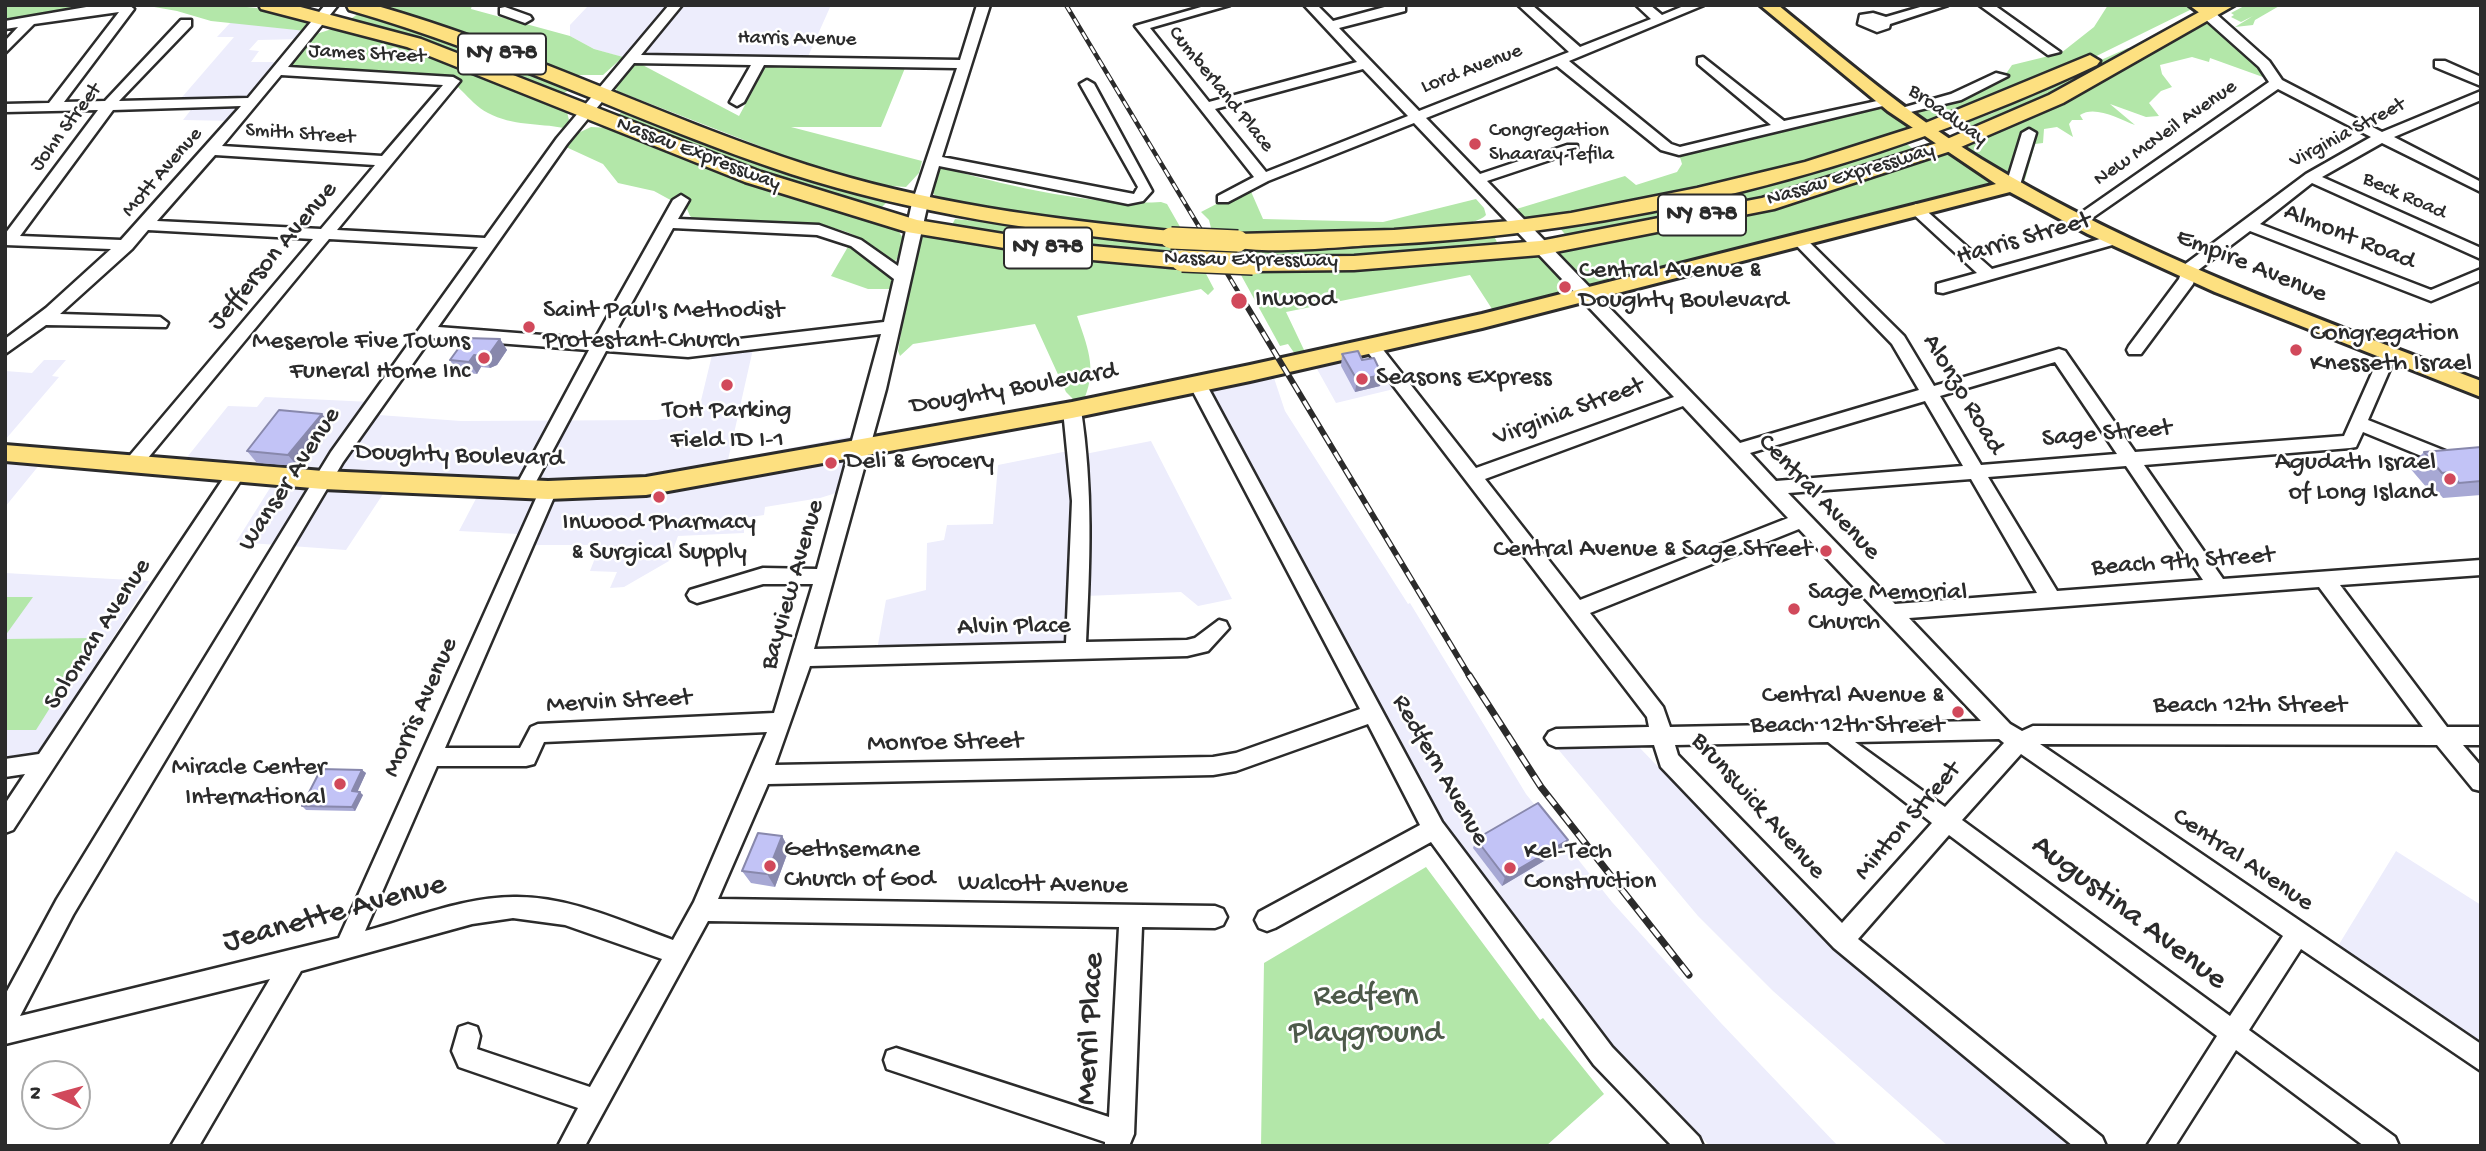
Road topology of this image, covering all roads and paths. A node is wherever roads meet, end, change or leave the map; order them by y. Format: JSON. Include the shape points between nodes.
{"nodes":[{"id":1,"x":268,"y":5,"type":"edge"},
{"id":2,"x":354,"y":5,"type":"edge"},
{"id":3,"x":676,"y":5,"type":"edge"},
{"id":4,"x":984,"y":5,"type":"edge"},
{"id":5,"x":1224,"y":5,"type":"edge"},
{"id":6,"x":1310,"y":5,"type":"edge"},
{"id":7,"x":1398,"y":5,"type":"edge"},
{"id":8,"x":1524,"y":5,"type":"edge"},
{"id":9,"x":1642,"y":5,"type":"edge"},
{"id":10,"x":1698,"y":5,"type":"edge"},
{"id":11,"x":1768,"y":5,"type":"edge"},
{"id":12,"x":1851,"y":5,"type":"edge"},
{"id":13,"x":1942,"y":5,"type":"edge"},
{"id":14,"x":1985,"y":5,"type":"edge"},
{"id":15,"x":2227,"y":5,"type":"edge"},
{"id":16,"x":2200,"y":7,"type":"edge"},
{"id":17,"x":327,"y":11,"type":"edge"},
{"id":18,"x":1660,"y":20,"type":"junction"},
{"id":19,"x":30,"y":21,"type":"junction"},
{"id":20,"x":186,"y":23,"type":"dead end"},
{"id":21,"x":5,"y":25,"type":"edge"},
{"id":22,"x":1330,"y":26,"type":"junction"},
{"id":23,"x":165,"y":45,"type":"joint"},
{"id":24,"x":5,"y":49,"type":"edge"},
{"id":25,"x":2054,"y":52,"type":"dead end"},
{"id":26,"x":1578,"y":53,"type":"junction"},
{"id":27,"x":629,"y":59,"type":"junction"},
{"id":28,"x":760,"y":61,"type":"junction"},
{"id":29,"x":1560,"y":61,"type":"junction"},
{"id":30,"x":1703,"y":61,"type":"dead end"},
{"id":31,"x":965,"y":64,"type":"junction"},
{"id":32,"x":1364,"y":64,"type":"junction"},
{"id":33,"x":2440,"y":64,"type":"dead end"},
{"id":34,"x":278,"y":71,"type":"junction"},
{"id":35,"x":2001,"y":76,"type":"dead end"},
{"id":36,"x":453,"y":81,"type":"joint"},
{"id":37,"x":2481,"y":82,"type":"edge"},
{"id":38,"x":2277,"y":83,"type":"junction"},
{"id":39,"x":1087,"y":84,"type":"dead end"},
{"id":40,"x":601,"y":92,"type":"junction"},
{"id":41,"x":2481,"y":95,"type":"edge"},
{"id":42,"x":253,"y":102,"type":"junction"},
{"id":43,"x":737,"y":102,"type":"dead end"},
{"id":44,"x":1892,"y":106,"type":"junction"},
{"id":45,"x":108,"y":107,"type":"junction"},
{"id":46,"x":1205,"y":107,"type":"junction"},
{"id":47,"x":5,"y":108,"type":"edge"},
{"id":48,"x":52,"y":108,"type":"junction"},
{"id":49,"x":586,"y":111,"type":"junction"},
{"id":50,"x":1415,"y":117,"type":"junction"},
{"id":51,"x":1781,"y":126,"type":"junction"},
{"id":52,"x":1925,"y":132,"type":"junction"},
{"id":53,"x":2029,"y":132,"type":"dead end"},
{"id":54,"x":2382,"y":138,"type":"junction"},
{"id":55,"x":1947,"y":146,"type":"junction"},
{"id":56,"x":1572,"y":148,"type":"dead end"},
{"id":57,"x":211,"y":150,"type":"junction"},
{"id":58,"x":933,"y":160,"type":"junction"},
{"id":59,"x":385,"y":161,"type":"junction"},
{"id":60,"x":2311,"y":177,"type":"junction"},
{"id":61,"x":1263,"y":178,"type":"junction"},
{"id":62,"x":1476,"y":180,"type":"junction"},
{"id":63,"x":2013,"y":185,"type":"junction"},
{"id":64,"x":2481,"y":188,"type":"edge"},
{"id":65,"x":1223,"y":199,"type":"dead end"},
{"id":66,"x":681,"y":200,"type":"dead end"},
{"id":67,"x":920,"y":203,"type":"junction"},
{"id":68,"x":1916,"y":209,"type":"junction"},
{"id":69,"x":2080,"y":220,"type":"junction"},
{"id":70,"x":668,"y":223,"type":"junction"},
{"id":71,"x":147,"y":225,"type":"junction"},
{"id":72,"x":2249,"y":225,"type":"junction"},
{"id":73,"x":1519,"y":226,"type":"junction"},
{"id":74,"x":915,"y":227,"type":"junction"},
{"id":75,"x":326,"y":232,"type":"junction"},
{"id":76,"x":2118,"y":239,"type":"junction"},
{"id":77,"x":7,"y":240,"type":"edge"},
{"id":78,"x":1799,"y":240,"type":"junction"},
{"id":79,"x":489,"y":243,"type":"junction"},
{"id":80,"x":127,"y":245,"type":"junction"},
{"id":81,"x":1540,"y":248,"type":"junction"},
{"id":82,"x":2481,"y":254,"type":"edge"},
{"id":83,"x":2189,"y":274,"type":"junction"},
{"id":84,"x":2481,"y":274,"type":"edge"},
{"id":85,"x":1989,"y":275,"type":"junction"},
{"id":86,"x":903,"y":278,"type":"junction"},
{"id":87,"x":1943,"y":288,"type":"dead end"},
{"id":88,"x":1587,"y":295,"type":"junction"},
{"id":89,"x":160,"y":323,"type":"dead end"},
{"id":90,"x":39,"y":324,"type":"junction"},
{"id":91,"x":5,"y":327,"type":"edge"},
{"id":92,"x":893,"y":327,"type":"junction"},
{"id":93,"x":427,"y":332,"type":"junction"},
{"id":94,"x":599,"y":345,"type":"junction"},
{"id":95,"x":1371,"y":346,"type":"junction"},
{"id":96,"x":5,"y":348,"type":"edge"},
{"id":97,"x":2135,"y":350,"type":"dead end"},
{"id":98,"x":2389,"y":353,"type":"junction"},
{"id":99,"x":1198,"y":384,"type":"junction"},
{"id":100,"x":2481,"y":389,"type":"edge"},
{"id":101,"x":1931,"y":393,"type":"junction"},
{"id":102,"x":1685,"y":399,"type":"junction"},
{"id":103,"x":1072,"y":411,"type":"junction"},
{"id":104,"x":2359,"y":423,"type":"junction"},
{"id":105,"x":862,"y":445,"type":"junction"},
{"id":106,"x":1735,"y":451,"type":"junction"},
{"id":107,"x":5,"y":453,"type":"edge"},
{"id":108,"x":2442,"y":457,"type":"edge"},
{"id":109,"x":2132,"y":458,"type":"junction"},
{"id":110,"x":132,"y":465,"type":"junction"},
{"id":111,"x":1978,"y":472,"type":"junction"},
{"id":112,"x":235,"y":475,"type":"junction"},
{"id":113,"x":1472,"y":477,"type":"junction"},
{"id":114,"x":323,"y":480,"type":"junction"},
{"id":115,"x":524,"y":488,"type":"junction"},
{"id":116,"x":1772,"y":488,"type":"junction"},
{"id":117,"x":548,"y":490,"type":"junction"},
{"id":118,"x":1802,"y":520,"type":"junction"},
{"id":119,"x":2481,"y":567,"type":"edge"},
{"id":120,"x":824,"y":577,"type":"junction"},
{"id":121,"x":2324,"y":579,"type":"junction"},
{"id":122,"x":2218,"y":586,"type":"junction"},
{"id":123,"x":696,"y":595,"type":"dead end"},
{"id":124,"x":2051,"y":600,"type":"junction"},
{"id":125,"x":1576,"y":610,"type":"junction"},
{"id":126,"x":1889,"y":612,"type":"junction"},
{"id":127,"x":1219,"y":628,"type":"dead end"},
{"id":128,"x":1075,"y":653,"type":"junction"},
{"id":129,"x":802,"y":658,"type":"junction"},
{"id":130,"x":1372,"y":714,"type":"junction"},
{"id":131,"x":782,"y":722,"type":"junction"},
{"id":132,"x":2003,"y":730,"type":"junction"},
{"id":133,"x":1833,"y":733,"type":"junction"},
{"id":134,"x":1662,"y":736,"type":"junction"},
{"id":135,"x":2442,"y":736,"type":"junction"},
{"id":136,"x":2481,"y":736,"type":"edge"},
{"id":137,"x":1556,"y":738,"type":"dead end"},
{"id":138,"x":2021,"y":743,"type":"junction"},
{"id":139,"x":431,"y":757,"type":"junction"},
{"id":140,"x":46,"y":762,"type":"junction"},
{"id":141,"x":5,"y":768,"type":"edge"},
{"id":142,"x":761,"y":775,"type":"junction"},
{"id":143,"x":2481,"y":782,"type":"edge"},
{"id":144,"x":1946,"y":821,"type":"junction"},
{"id":145,"x":5,"y":823,"type":"edge"},
{"id":146,"x":1434,"y":829,"type":"junction"},
{"id":147,"x":702,"y":909,"type":"junction"},
{"id":148,"x":1131,"y":915,"type":"junction"},
{"id":149,"x":1215,"y":917,"type":"dead end"},
{"id":150,"x":1267,"y":920,"type":"dead end"},
{"id":151,"x":2298,"y":933,"type":"junction"},
{"id":152,"x":1842,"y":940,"type":"junction"},
{"id":153,"x":346,"y":948,"type":"junction"},
{"id":154,"x":680,"y":954,"type":"junction"},
{"id":155,"x":293,"y":962,"type":"junction"},
{"id":156,"x":5,"y":1020,"type":"edge"},
{"id":157,"x":5,"y":1032,"type":"edge"},
{"id":158,"x":2234,"y":1034,"type":"junction"},
{"id":159,"x":468,"y":1036,"type":"dead end"},
{"id":160,"x":2481,"y":1059,"type":"edge"},
{"id":161,"x":896,"y":1060,"type":"dead end"},
{"id":162,"x":598,"y":1102,"type":"junction"},
{"id":163,"x":1118,"y":1140,"type":"edge"},
{"id":164,"x":184,"y":1146,"type":"edge"},
{"id":165,"x":571,"y":1146,"type":"edge"},
{"id":166,"x":1690,"y":1146,"type":"edge"},
{"id":167,"x":2093,"y":1146,"type":"edge"},
{"id":168,"x":2160,"y":1146,"type":"edge"},
{"id":169,"x":2386,"y":1146,"type":"edge"}],
"edges":[{"from":1,"to":17,"type":"highway","name":"Nassau Expressway","number":"NY 878"},
{"from":2,"to":40,"type":"highway","name":"Nassau Expressway","number":"NY 878","via":[[449,34]]},
{"from":3,"to":27,"type":"street","name":"Wanser Avenue"},
{"from":4,"to":31,"type":"street","name":"Bayview Avenue"},
{"from":5,"to":46,"type":"street","name":"Cumberland Place","via":[[1142,26]]},
{"from":6,"to":22,"type":"street","name":"Central Avenue"},
{"from":7,"to":22,"type":"street","via":[[1401,8]]},
{"from":8,"to":26,"type":"street"},
{"from":9,"to":18,"type":"street"},
{"from":10,"to":18,"type":"street","name":"Lord Avenue"},
{"from":11,"to":44,"type":"main road","name":"Broadway"},
{"from":12,"to":13,"type":"street","via":[[1867,18],[1883,22]]},
{"from":14,"to":25,"type":"street"},
{"from":15,"to":16,"type":"highway","name":"Nassau Expressway","number":"NY 878"},
{"from":16,"to":38,"type":"street","via":[[2264,64]]},
{"from":16,"to":52,"type":"highway","name":"Nassau Expressway","number":"NY 878","via":[[2073,69]]},
{"from":16,"to":55,"type":"highway","name":"Nassau Expressway","number":"NY 878","via":[[2056,99]]},
{"from":17,"to":34,"type":"street","name":"Mott Avenue"},
{"from":17,"to":49,"type":"highway","name":"Nassau Expressway","number":"NY 878"},
{"from":18,"to":26,"type":"street","name":"Lord Avenue"},
{"from":19,"to":21,"type":"street"},
{"from":19,"to":24,"type":"street"},
{"from":19,"to":48,"type":"street","via":[[127,8]]},
{"from":20,"to":23,"type":"street"},
{"from":22,"to":32,"type":"street","name":"Central Avenue"},
{"from":23,"to":45,"type":"street","name":"John Street"},
{"from":26,"to":29,"type":"street","name":"Lord Avenue"},
{"from":27,"to":28,"type":"street","name":"Harris Avenue"},
{"from":27,"to":40,"type":"street","name":"Wanser Avenue"},
{"from":28,"to":31,"type":"street","name":"Harris Avenue"},
{"from":28,"to":43,"type":"street"},
{"from":29,"to":50,"type":"street","name":"Lord Avenue"},
{"from":29,"to":51,"type":"street","via":[[1672,150]]},
{"from":30,"to":51,"type":"street"},
{"from":31,"to":58,"type":"street","name":"Bayview Avenue"},
{"from":32,"to":46,"type":"street"},
{"from":32,"to":50,"type":"street","name":"Central Avenue"},
{"from":33,"to":37,"type":"street"},
{"from":34,"to":36,"type":"street","name":"James Street"},
{"from":34,"to":42,"type":"street","name":"Mott Avenue"},
{"from":35,"to":44,"type":"street","via":[[1956,97]]},
{"from":36,"to":59,"type":"street","name":"Jefferson Avenue"},
{"from":38,"to":54,"type":"street"},
{"from":38,"to":69,"type":"street","name":"New McNeil Avenue"},
{"from":39,"to":58,"type":"street","via":[[1145,187],[1142,195],[1128,199]]},
{"from":40,"to":49,"type":"street","name":"Wanser Avenue"},
{"from":40,"to":67,"type":"highway","name":"Nassau Expressway","number":"NY 878","via":[[779,162]]},
{"from":41,"to":54,"type":"street","name":"Virginia Street"},
{"from":42,"to":45,"type":"street"},
{"from":42,"to":57,"type":"street","name":"Mott Avenue"},
{"from":44,"to":51,"type":"street"},
{"from":44,"to":52,"type":"main road","name":"Broadway"},
{"from":45,"to":48,"type":"street"},
{"from":45,"to":77,"type":"street","name":"John Street"},
{"from":46,"to":61,"type":"street","name":"Cumberland Place"},
{"from":47,"to":48,"type":"street"},
{"from":49,"to":74,"type":"highway","name":"Nassau Expressway","number":"NY 878","via":[[769,183]]},
{"from":49,"to":79,"type":"street","name":"Wanser Avenue"},
{"from":50,"to":61,"type":"street","name":"Lord Avenue"},
{"from":50,"to":62,"type":"street","name":"Central Avenue"},
{"from":52,"to":55,"type":"main road","name":"Broadway"},
{"from":52,"to":73,"type":"highway","name":"Nassau Expressway","number":"NY 878","via":[[1858,155],[1716,192]]},
{"from":53,"to":63,"type":"street"},
{"from":54,"to":60,"type":"street","name":"Virginia Street"},
{"from":54,"to":64,"type":"street"},
{"from":55,"to":63,"type":"main road","name":"Broadway"},
{"from":55,"to":81,"type":"highway","name":"Nassau Expressway","number":"NY 878","via":[[1766,204]]},
{"from":56,"to":62,"type":"street"},
{"from":57,"to":59,"type":"street","name":"Smith Street"},
{"from":57,"to":71,"type":"street","name":"Mott Avenue"},
{"from":58,"to":67,"type":"street","name":"Bayview Avenue"},
{"from":59,"to":75,"type":"street","name":"Jefferson Avenue"},
{"from":60,"to":72,"type":"street","name":"Virginia Street"},
{"from":60,"to":82,"type":"street","name":"Beck Road"},
{"from":61,"to":65,"type":"street","name":"Lord Avenue"},
{"from":62,"to":73,"type":"street","name":"Central Avenue"},
{"from":63,"to":68,"type":"main road","name":"Doughty Boulevard"},
{"from":63,"to":69,"type":"main road","name":"Broadway"},
{"from":66,"to":70,"type":"street"},
{"from":67,"to":73,"type":"highway","name":"Nassau Expressway","number":"NY 878","bridge":true,"via":[[1067,229],[1237,242]]},
{"from":67,"to":74,"type":"street","name":"Bayview Avenue"},
{"from":68,"to":78,"type":"main road","name":"Doughty Boulevard"},
{"from":68,"to":85,"type":"street"},
{"from":69,"to":76,"type":"main road","name":"Broadway"},
{"from":70,"to":86,"type":"street","via":[[819,230],[856,243]]},
{"from":70,"to":94,"type":"street"},
{"from":71,"to":75,"type":"street"},
{"from":71,"to":80,"type":"street","name":"Mott Avenue"},
{"from":72,"to":83,"type":"street","name":"Virginia Street"},
{"from":72,"to":84,"type":"street","name":"Almont Road","via":[[2431,296]]},
{"from":73,"to":81,"type":"street","name":"Central Avenue"},
{"from":74,"to":81,"type":"highway","name":"Nassau Expressway","number":"NY 878","bridge":true,"via":[[1059,250],[1253,264],[1354,263]]},
{"from":74,"to":86,"type":"street","name":"Bayview Avenue"},
{"from":75,"to":79,"type":"street"},
{"from":75,"to":110,"type":"street","name":"Jefferson Avenue"},
{"from":76,"to":83,"type":"main road","name":"Empire Avenue"},
{"from":76,"to":85,"type":"street","name":"Harris Street"},
{"from":77,"to":80,"type":"street"},
{"from":78,"to":88,"type":"main road","name":"Doughty Boulevard"},
{"from":78,"to":101,"type":"street","name":"Alonzo Road","via":[[1898,340]]},
{"from":79,"to":93,"type":"street","name":"Wanser Avenue"},
{"from":80,"to":90,"type":"street","name":"Mott Avenue"},
{"from":81,"to":88,"type":"street","name":"Central Avenue"},
{"from":83,"to":97,"type":"street","name":"Virginia Street"},
{"from":83,"to":98,"type":"main road","name":"Empire Avenue"},
{"from":85,"to":87,"type":"street","name":"Harris Street"},
{"from":86,"to":92,"type":"street","name":"Bayview Avenue"},
{"from":88,"to":95,"type":"main road","name":"Doughty Boulevard"},
{"from":88,"to":102,"type":"street","name":"Central Avenue"},
{"from":89,"to":90,"type":"street"},
{"from":90,"to":91,"type":"street"},
{"from":90,"to":96,"type":"street","name":"Mott Avenue"},
{"from":92,"to":94,"type":"street","via":[[688,351]]},
{"from":92,"to":105,"type":"street","name":"Bayview Avenue"},
{"from":93,"to":94,"type":"street"},
{"from":93,"to":114,"type":"street","name":"Wanser Avenue"},
{"from":94,"to":115,"type":"street"},
{"from":95,"to":99,"type":"main road","name":"Doughty Boulevard"},
{"from":95,"to":113,"type":"street","name":"Brunswick Avenue"},
{"from":98,"to":100,"type":"main road","name":"Empire Avenue"},
{"from":98,"to":104,"type":"street","name":"Sage Street"},
{"from":99,"to":103,"type":"main road","name":"Doughty Boulevard"},
{"from":99,"to":130,"type":"street","name":"Redfern Avenue"},
{"from":101,"to":106,"type":"street"},
{"from":101,"to":109,"type":"street","via":[[2059,355]]},
{"from":101,"to":111,"type":"street","name":"Alonzo Road"},
{"from":102,"to":106,"type":"street","name":"Central Avenue"},
{"from":102,"to":113,"type":"street","name":"Virginia Street"},
{"from":103,"to":105,"type":"main road","name":"Doughty Boulevard"},
{"from":103,"to":128,"type":"street","via":[[1081,459]]},
{"from":104,"to":108,"type":"street"},
{"from":104,"to":109,"type":"street","name":"Sage Street","via":[[2350,442]]},
{"from":105,"to":117,"type":"main road","name":"Doughty Boulevard","via":[[646,486]]},
{"from":105,"to":120,"type":"street","name":"Bayview Avenue"},
{"from":106,"to":116,"type":"street","name":"Central Avenue"},
{"from":107,"to":110,"type":"main road","name":"Doughty Boulevard"},
{"from":109,"to":111,"type":"street","name":"Sage Street"},
{"from":109,"to":122,"type":"street"},
{"from":110,"to":112,"type":"main road","name":"Doughty Boulevard"},
{"from":111,"to":116,"type":"street","name":"Sage Street"},
{"from":111,"to":124,"type":"street","name":"Alonzo Road"},
{"from":112,"to":114,"type":"main road","name":"Doughty Boulevard"},
{"from":112,"to":140,"type":"street","name":"Soloman Avenue"},
{"from":113,"to":125,"type":"street","name":"Brunswick Avenue"},
{"from":114,"to":115,"type":"main road","name":"Doughty Boulevard"},
{"from":114,"to":156,"type":"street","name":"Wanser Avenue","via":[[65,907]]},
{"from":115,"to":117,"type":"main road","name":"Doughty Boulevard"},
{"from":116,"to":118,"type":"street","name":"Central Avenue"},
{"from":117,"to":139,"type":"street","name":"Morris Avenue"},
{"from":118,"to":125,"type":"street"},
{"from":118,"to":126,"type":"street","name":"Central Avenue"},
{"from":119,"to":121,"type":"street","name":"Beach 9th Street"},
{"from":120,"to":123,"type":"street","via":[[763,576]]},
{"from":120,"to":129,"type":"street","name":"Bayview Avenue"},
{"from":121,"to":122,"type":"street","name":"Beach 9th Street"},
{"from":121,"to":135,"type":"street"},
{"from":122,"to":124,"type":"street","name":"Beach 9th Street"},
{"from":124,"to":126,"type":"street","name":"Beach 9th Street"},
{"from":125,"to":134,"type":"street","name":"Brunswick Avenue","via":[[1656,713]]},
{"from":126,"to":132,"type":"street","name":"Central Avenue"},
{"from":127,"to":128,"type":"street","name":"Alvin Place","via":[[1191,648]]},
{"from":128,"to":129,"type":"street","name":"Alvin Place"},
{"from":129,"to":131,"type":"street","name":"Bayview Avenue"},
{"from":130,"to":142,"type":"street","name":"Monroe Street","via":[[1213,766]]},
{"from":130,"to":146,"type":"street","name":"Redfern Avenue"},
{"from":131,"to":139,"type":"street","name":"Mervin Street","via":[[538,733],[526,757]]},
{"from":131,"to":142,"type":"street","name":"Bayview Avenue"},
{"from":132,"to":133,"type":"street"},
{"from":132,"to":138,"type":"street","name":"Central Avenue"},
{"from":133,"to":134,"type":"street"},
{"from":133,"to":144,"type":"street","name":"Augustina Avenue"},
{"from":134,"to":137,"type":"street"},
{"from":134,"to":152,"type":"street","name":"Brunswick Avenue","via":[[1669,760]]},
{"from":135,"to":136,"type":"street","name":"Beach 12th Street"},
{"from":135,"to":138,"type":"street","name":"Beach 12th Street","via":[[2033,735]]},
{"from":135,"to":143,"type":"street"},
{"from":138,"to":144,"type":"street","name":"Minton Street","via":[[2008,751]]},
{"from":138,"to":151,"type":"street","name":"Central Avenue"},
{"from":139,"to":153,"type":"street","name":"Morris Avenue"},
{"from":140,"to":141,"type":"street"},
{"from":140,"to":145,"type":"street","name":"Soloman Avenue"},
{"from":142,"to":147,"type":"street","name":"Bayview Avenue"},
{"from":144,"to":152,"type":"street","name":"Minton Street"},
{"from":144,"to":158,"type":"street","name":"Augustina Avenue"},
{"from":146,"to":150,"type":"street"},
{"from":146,"to":166,"type":"street","name":"Redfern Avenue","via":[[1603,1056]]},
{"from":147,"to":148,"type":"street","name":"Walcott Avenue"},
{"from":147,"to":154,"type":"street","name":"Bayview Avenue"},
{"from":148,"to":149,"type":"street","name":"Walcott Avenue"},
{"from":148,"to":163,"type":"street","name":"Merril Place"},
{"from":151,"to":158,"type":"street"},
{"from":151,"to":160,"type":"street","name":"Central Avenue"},
{"from":152,"to":167,"type":"street","name":"Brunswick Avenue"},
{"from":153,"to":154,"type":"street","name":"Jeanette Avenue","via":[[472,913],[526,908],[556,912]]},
{"from":153,"to":155,"type":"street","name":"Jeanette Avenue"},
{"from":154,"to":162,"type":"street","name":"Bayview Avenue"},
{"from":155,"to":157,"type":"street","name":"Jeanette Avenue"},
{"from":155,"to":164,"type":"street"},
{"from":158,"to":168,"type":"street"},
{"from":158,"to":169,"type":"street","name":"Augustina Avenue"},
{"from":159,"to":162,"type":"street","via":[[464,1051],[468,1058]]},
{"from":161,"to":163,"type":"street"},
{"from":162,"to":165,"type":"street","name":"Bayview Avenue"}]}
